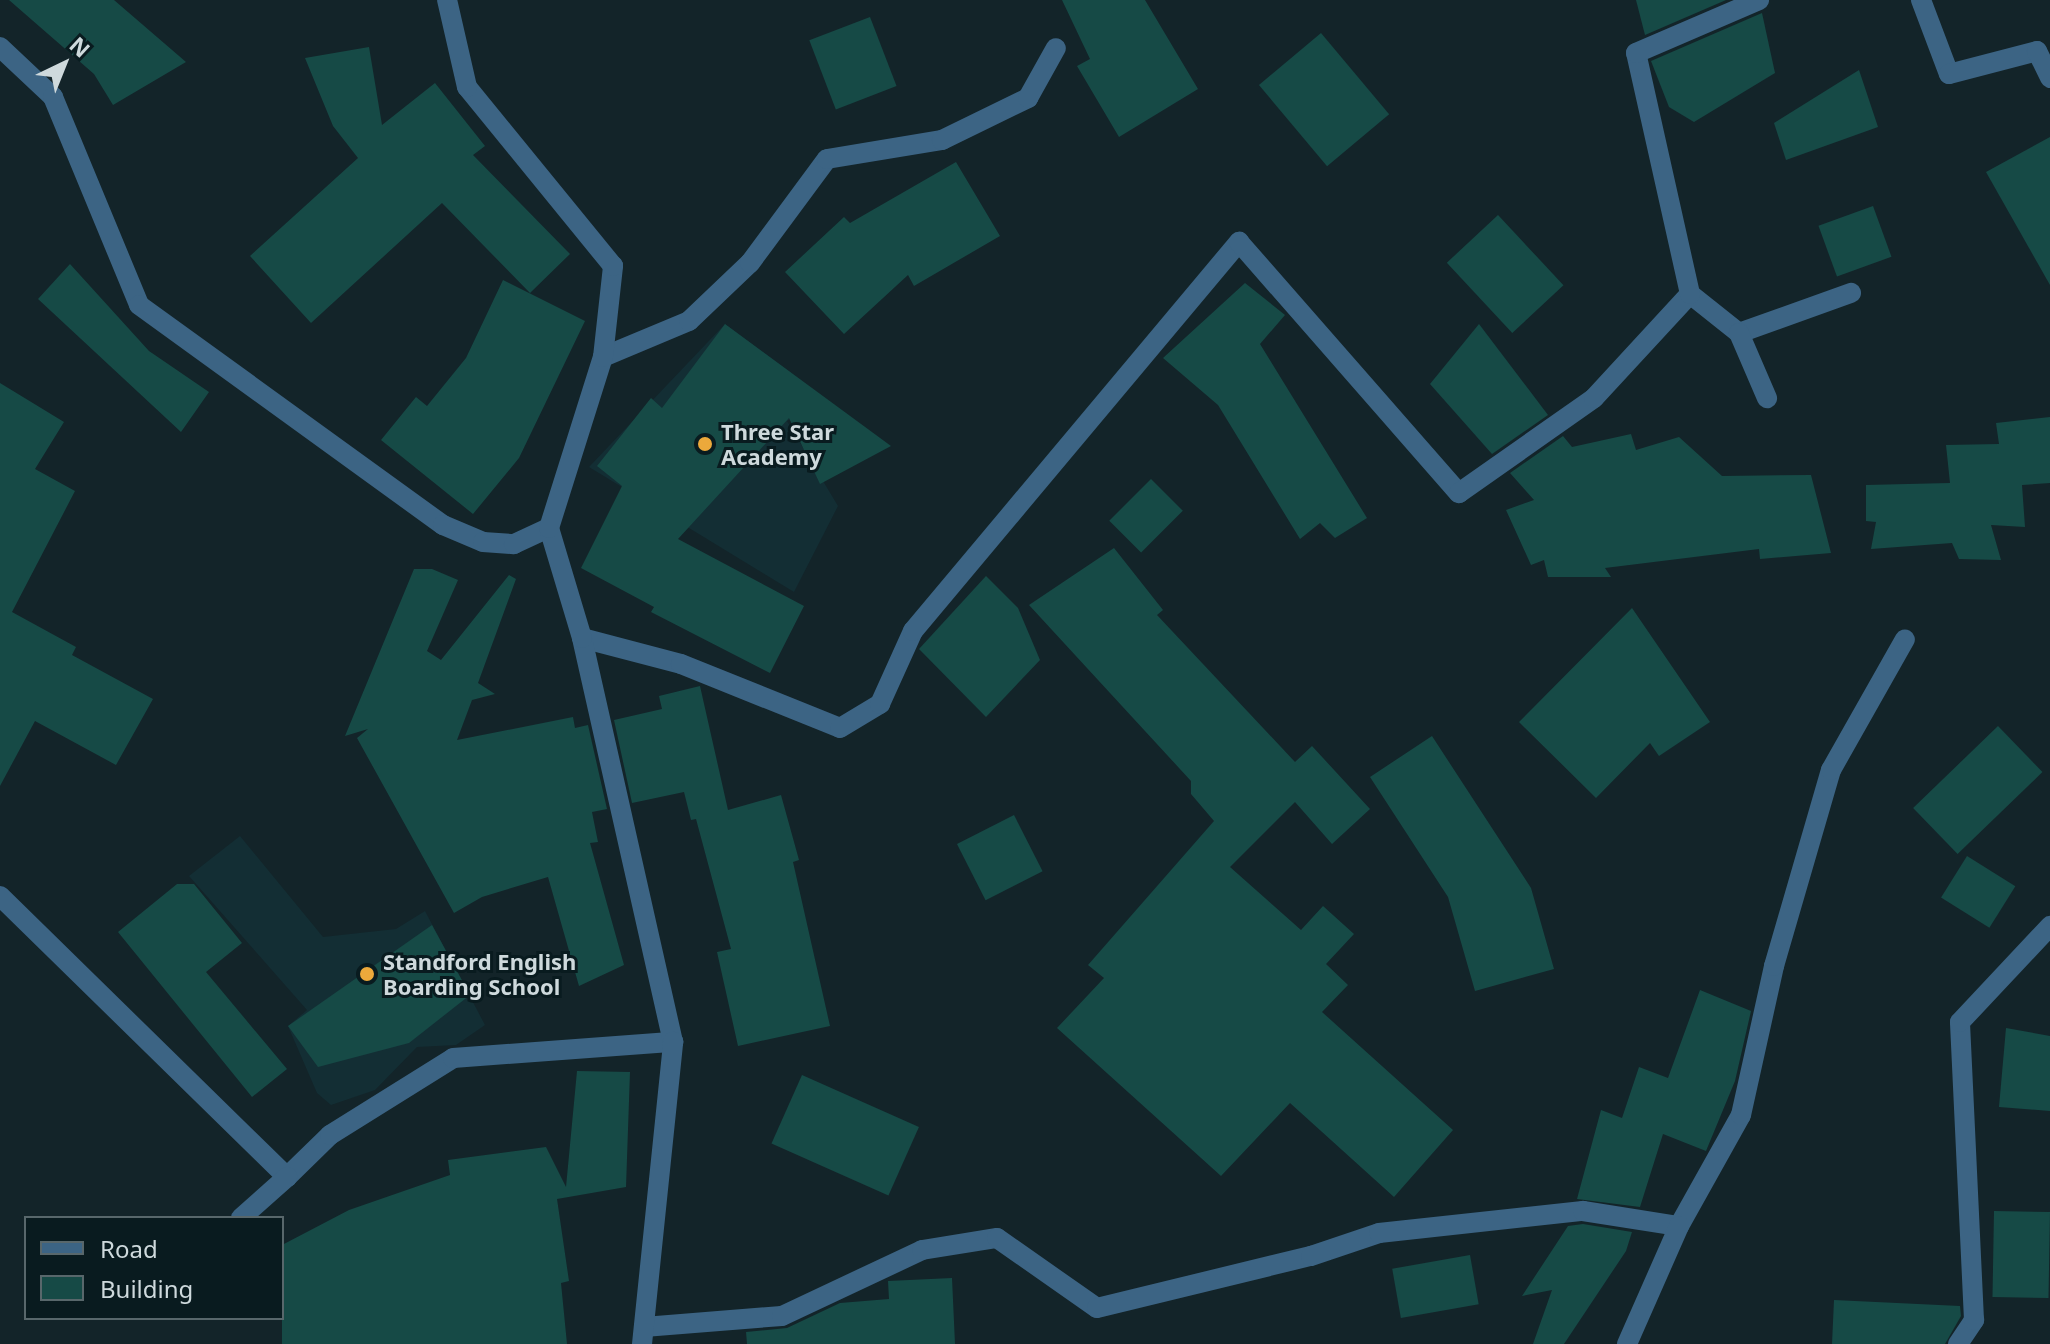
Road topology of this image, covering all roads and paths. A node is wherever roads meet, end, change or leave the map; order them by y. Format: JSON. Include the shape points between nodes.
{"nodes":[{"id":1,"x":447,"y":0,"type":"edge"},
{"id":2,"x":1759,"y":0,"type":"edge"},
{"id":3,"x":1921,"y":0,"type":"edge"},
{"id":4,"x":0,"y":47,"type":"edge"},
{"id":5,"x":1056,"y":48,"type":"dead end"},
{"id":6,"x":2050,"y":78,"type":"edge"},
{"id":7,"x":1851,"y":293,"type":"dead end"},
{"id":8,"x":1690,"y":294,"type":"junction"},
{"id":9,"x":1739,"y":333,"type":"junction"},
{"id":10,"x":603,"y":357,"type":"junction"},
{"id":11,"x":1767,"y":398,"type":"dead end"},
{"id":12,"x":549,"y":528,"type":"junction"},
{"id":13,"x":582,"y":638,"type":"junction"},
{"id":14,"x":1905,"y":639,"type":"dead end"},
{"id":15,"x":0,"y":896,"type":"edge"},
{"id":16,"x":2050,"y":926,"type":"edge"},
{"id":17,"x":673,"y":1042,"type":"junction"},
{"id":18,"x":287,"y":1177,"type":"junction"},
{"id":19,"x":243,"y":1216,"type":"edge"},
{"id":20,"x":1679,"y":1226,"type":"junction"},
{"id":21,"x":643,"y":1336,"type":"edge"},
{"id":22,"x":1627,"y":1344,"type":"edge"},
{"id":23,"x":1958,"y":1344,"type":"edge"}],
"edges":[{"from":1,"to":10,"type":"street","via":[[467,87],[613,266]]},
{"from":2,"to":8,"type":"street","via":[[1636,53]]},
{"from":3,"to":6,"type":"street","via":[[1949,74],[2037,51]]},
{"from":4,"to":12,"type":"street","via":[[53,97],[139,305],[443,525],[483,542],[514,544]]},
{"from":5,"to":10,"type":"street","via":[[1028,98],[1000,112],[942,140],[827,159],[750,263],[689,321]]},
{"from":7,"to":9,"type":"street"},
{"from":8,"to":9,"type":"street"},
{"from":8,"to":13,"type":"street","via":[[1594,398],[1459,493],[1239,242],[913,631],[880,704],[840,728],[681,664]]},
{"from":9,"to":11,"type":"street"},
{"from":10,"to":12,"type":"street"},
{"from":12,"to":13,"type":"street"},
{"from":13,"to":17,"type":"street"},
{"from":14,"to":20,"type":"street","via":[[1831,770],[1774,966],[1741,1115]]},
{"from":15,"to":18,"type":"street"},
{"from":16,"to":23,"type":"street","via":[[1960,1022],[1974,1320]]},
{"from":17,"to":18,"type":"street","via":[[453,1058],[330,1135]]},
{"from":17,"to":21,"type":"street"},
{"from":18,"to":19,"type":"street"},
{"from":20,"to":21,"type":"street","via":[[1583,1211],[1379,1233],[1311,1256],[1097,1308],[997,1238],[922,1250],[782,1316]]},
{"from":20,"to":22,"type":"street"}]}
